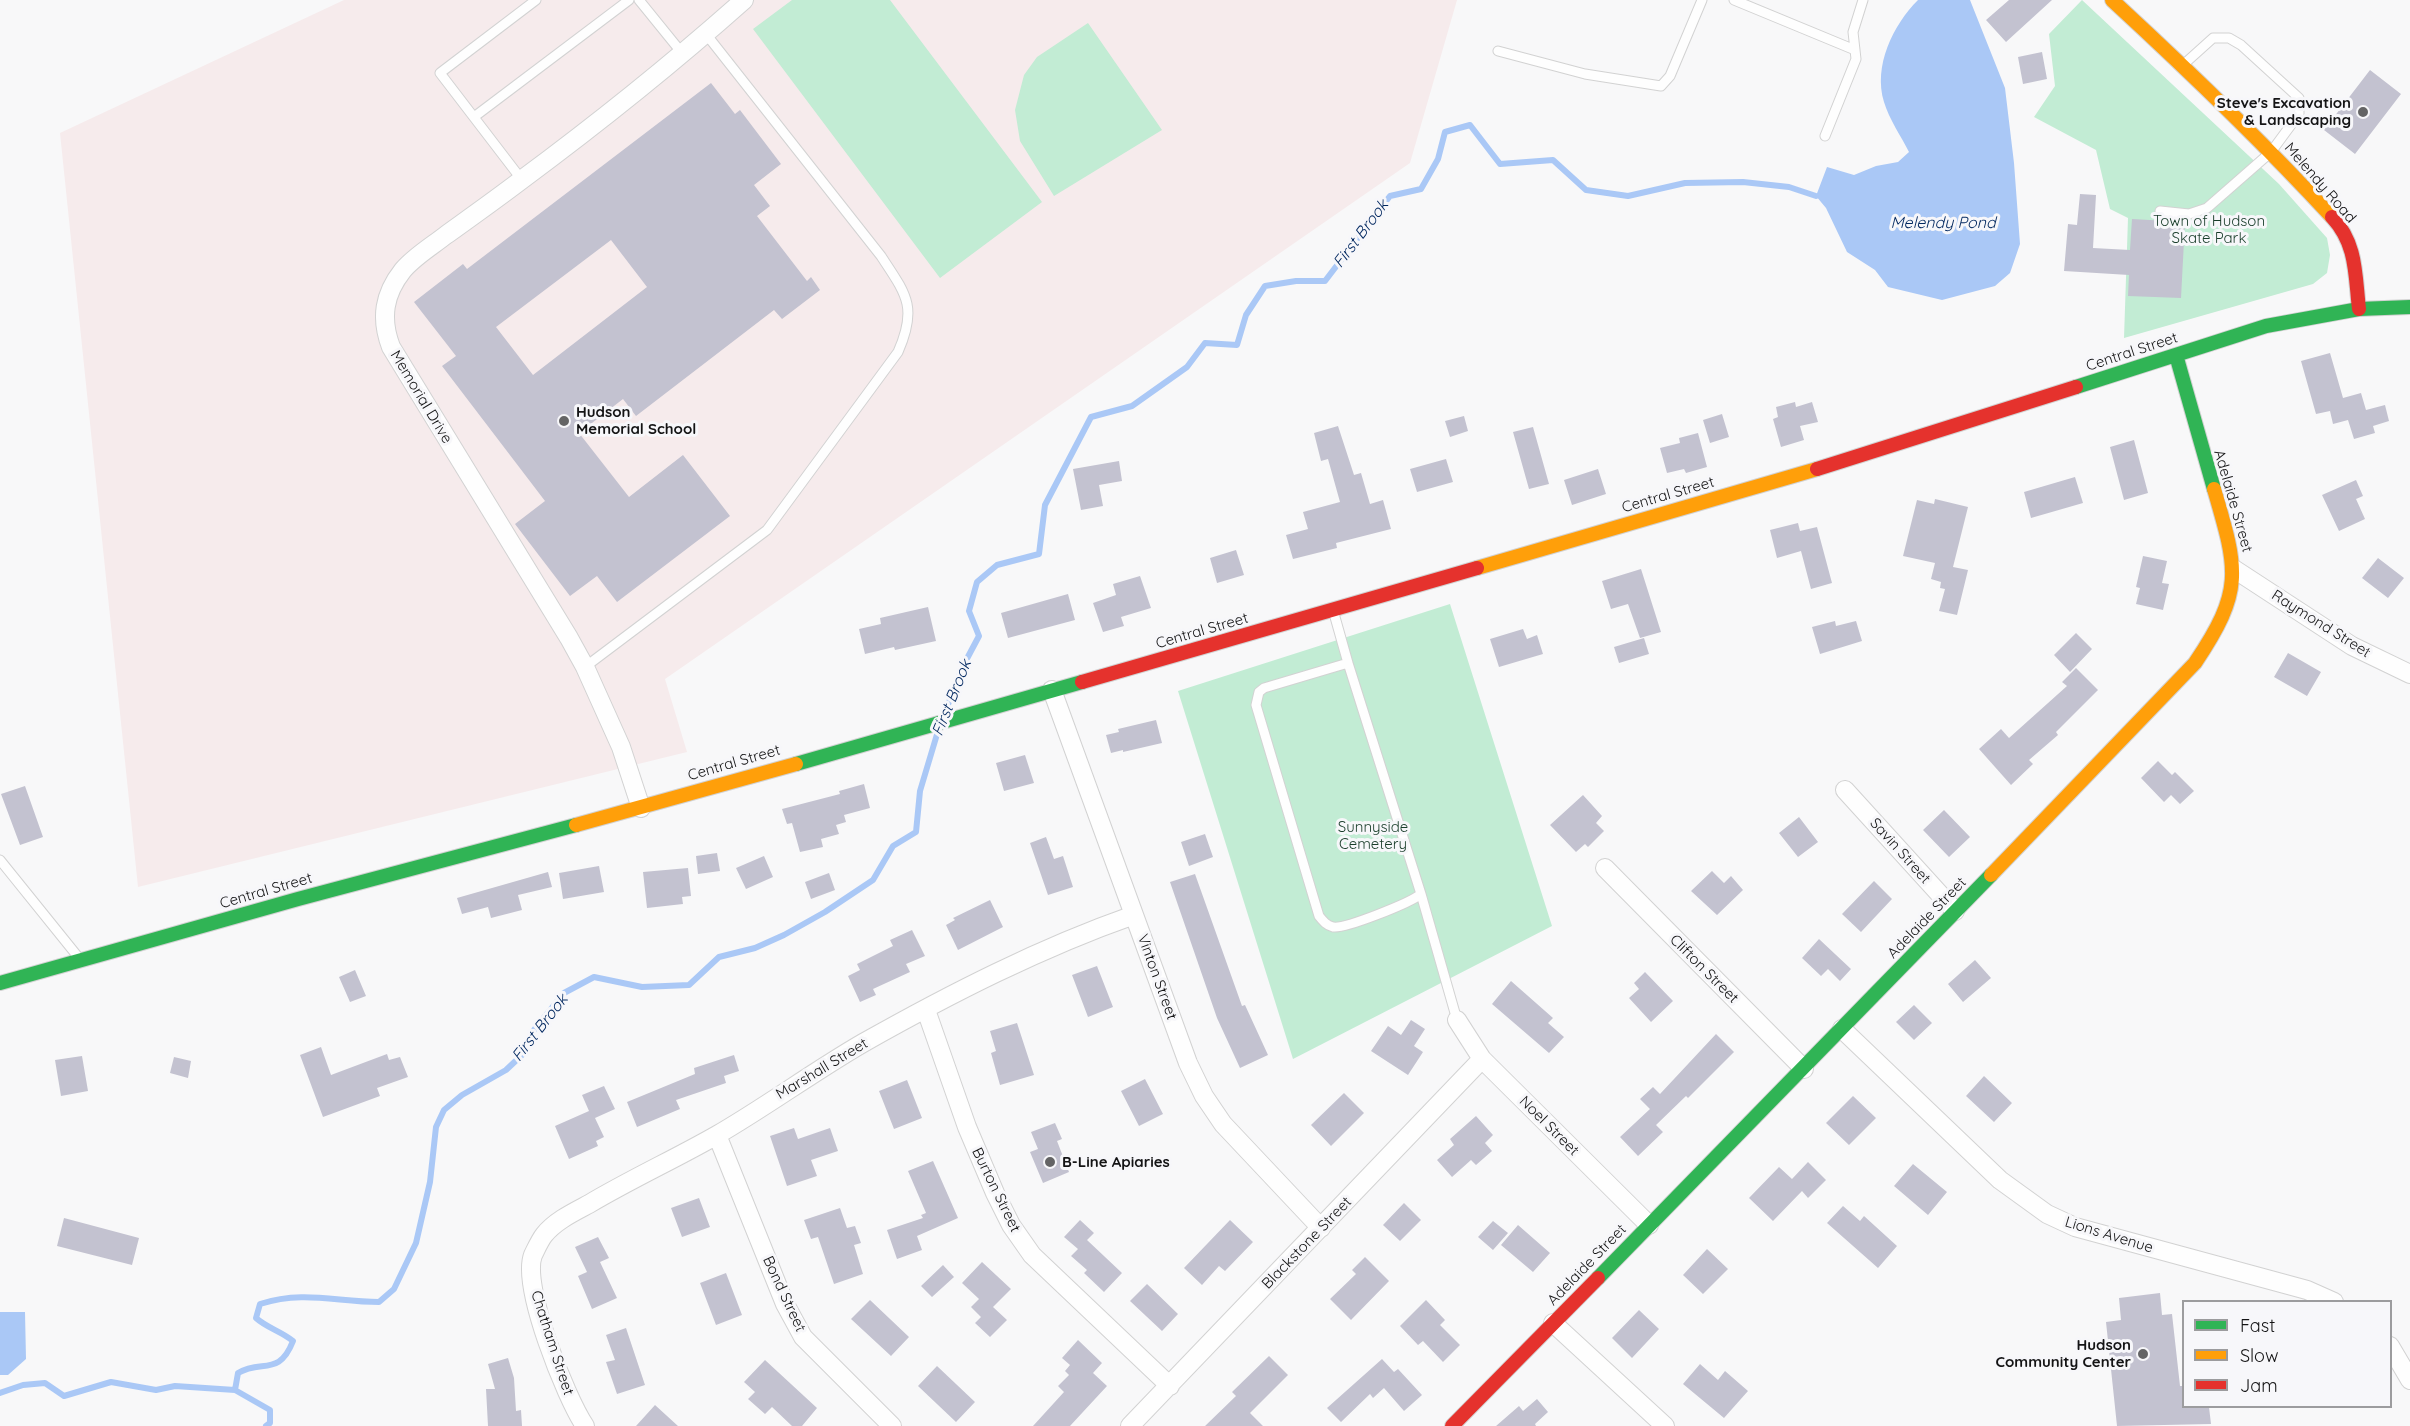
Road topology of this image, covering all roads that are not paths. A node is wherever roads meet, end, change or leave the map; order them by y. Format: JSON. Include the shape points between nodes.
{"nodes":[{"id":1,"x":536,"y":0,"type":"edge"},
{"id":2,"x":629,"y":0,"type":"edge"},
{"id":3,"x":639,"y":0,"type":"edge"},
{"id":4,"x":744,"y":0,"type":"edge"},
{"id":5,"x":1702,"y":0,"type":"edge"},
{"id":6,"x":1734,"y":0,"type":"edge"},
{"id":7,"x":1863,"y":0,"type":"edge"},
{"id":8,"x":2112,"y":0,"type":"edge"},
{"id":9,"x":706,"y":34,"type":"junction"},
{"id":10,"x":1855,"y":50,"type":"junction"},
{"id":11,"x":1498,"y":51,"type":"dead end"},
{"id":12,"x":682,"y":53,"type":"junction"},
{"id":13,"x":2183,"y":65,"type":"junction"},
{"id":14,"x":474,"y":117,"type":"junction"},
{"id":15,"x":1825,"y":136,"type":"dead end"},
{"id":16,"x":2271,"y":152,"type":"junction"},
{"id":17,"x":522,"y":180,"type":"junction"},
{"id":18,"x":2160,"y":211,"type":"dead end"},
{"id":19,"x":2410,"y":307,"type":"edge"},
{"id":20,"x":2359,"y":309,"type":"junction"},
{"id":21,"x":2176,"y":355,"type":"junction"},
{"id":22,"x":2234,"y":569,"type":"junction"},
{"id":23,"x":1333,"y":610,"type":"junction"},
{"id":24,"x":1348,"y":663,"type":"junction"},
{"id":25,"x":585,"y":667,"type":"junction"},
{"id":26,"x":2410,"y":675,"type":"edge"},
{"id":27,"x":1052,"y":690,"type":"junction"},
{"id":28,"x":1845,"y":790,"type":"dead end"},
{"id":29,"x":641,"y":807,"type":"junction"},
{"id":30,"x":0,"y":860,"type":"edge"},
{"id":31,"x":1605,"y":868,"type":"dead end"},
{"id":32,"x":1421,"y":894,"type":"junction"},
{"id":33,"x":1955,"y":911,"type":"junction"},
{"id":34,"x":1134,"y":915,"type":"junction"},
{"id":35,"x":81,"y":960,"type":"junction"},
{"id":36,"x":0,"y":983,"type":"edge"},
{"id":37,"x":926,"y":1011,"type":"junction"},
{"id":38,"x":1457,"y":1020,"type":"joint"},
{"id":39,"x":1842,"y":1029,"type":"junction"},
{"id":40,"x":1482,"y":1059,"type":"junction"},
{"id":41,"x":1804,"y":1069,"type":"junction"},
{"id":42,"x":717,"y":1135,"type":"junction"},
{"id":43,"x":1649,"y":1225,"type":"junction"},
{"id":44,"x":1321,"y":1228,"type":"junction"},
{"id":45,"x":532,"y":1256,"type":"joint"},
{"id":46,"x":2330,"y":1300,"type":"edge"},
{"id":47,"x":1553,"y":1323,"type":"junction"},
{"id":48,"x":2392,"y":1348,"type":"edge"},
{"id":49,"x":2409,"y":1376,"type":"edge"},
{"id":50,"x":1170,"y":1386,"type":"junction"},
{"id":51,"x":585,"y":1426,"type":"edge"},
{"id":52,"x":892,"y":1426,"type":"edge"},
{"id":53,"x":1130,"y":1426,"type":"edge"},
{"id":54,"x":1452,"y":1426,"type":"edge"},
{"id":55,"x":1665,"y":1426,"type":"edge"}],
"edges":[{"from":1,"to":14,"type":"lane","via":[[440,73]]},
{"from":2,"to":14,"type":"lane"},
{"from":3,"to":12,"type":"lane"},
{"from":4,"to":9,"type":"street","name":"Memorial Drive"},
{"from":5,"to":11,"type":"lane","via":[[1670,76],[1661,86],[1585,74]]},
{"from":6,"to":10,"type":"lane"},
{"from":7,"to":10,"type":"lane","via":[[1853,32]]},
{"from":8,"to":13,"type":"street","name":"Melendy Road"},
{"from":9,"to":12,"type":"street","name":"Memorial Drive"},
{"from":9,"to":25,"type":"lane","via":[[881,256],[900,285],[910,317],[897,352],[767,530]]},
{"from":10,"to":15,"type":"lane","via":[[1856,59]]},
{"from":12,"to":17,"type":"street","name":"Memorial Drive"},
{"from":13,"to":16,"type":"street","name":"Melendy Road"},
{"from":13,"to":16,"type":"lane","via":[[2213,38],[2229,38],[2299,98],[2299,114]]},
{"from":14,"to":17,"type":"lane"},
{"from":16,"to":18,"type":"lane","via":[[2207,208],[2189,214]]},
{"from":16,"to":20,"type":"street","name":"Melendy Road","via":[[2340,226],[2353,251]]},
{"from":17,"to":25,"type":"street","name":"Memorial Drive","via":[[405,268],[388,296],[385,331],[390,346]]},
{"from":19,"to":20,"type":"street","name":"Central Street"},
{"from":20,"to":21,"type":"street","name":"Central Street","via":[[2266,326]]},
{"from":21,"to":22,"type":"street","name":"Adelaide Street"},
{"from":21,"to":23,"type":"street","name":"Central Street","via":[[1874,452]]},
{"from":22,"to":26,"type":"street","name":"Raymond Street","via":[[2352,646]]},
{"from":22,"to":33,"type":"street","name":"Adelaide Street","via":[[2231,599],[2221,624],[2195,663]]},
{"from":23,"to":24,"type":"lane"},
{"from":23,"to":27,"type":"street","name":"Central Street"},
{"from":24,"to":32,"type":"lane"},
{"from":24,"to":32,"type":"lane","via":[[1264,687],[1256,705],[1319,916],[1324,923],[1338,927],[1410,902]]},
{"from":25,"to":29,"type":"street","name":"Memorial Drive","via":[[621,747]]},
{"from":27,"to":29,"type":"street","name":"Central Street"},
{"from":27,"to":34,"type":"street","name":"Vinton Street"},
{"from":28,"to":33,"type":"street","name":"Savin Street"},
{"from":29,"to":35,"type":"street","name":"Central Street"},
{"from":30,"to":35,"type":"lane"},
{"from":31,"to":41,"type":"street","name":"Clifton Street"},
{"from":32,"to":38,"type":"lane"},
{"from":33,"to":39,"type":"street","name":"Adelaide Street"},
{"from":34,"to":37,"type":"street","name":"Marshall Street","via":[[1012,965]]},
{"from":34,"to":44,"type":"street","name":"Vinton Street","via":[[1188,1063],[1204,1096],[1223,1124]]},
{"from":35,"to":36,"type":"street","name":"Central Street"},
{"from":37,"to":42,"type":"street","name":"Marshall Street","via":[[864,1043]]},
{"from":37,"to":50,"type":"street","name":"Burton Street","via":[[967,1127],[1011,1225],[1032,1255]]},
{"from":38,"to":40,"type":"street","name":"Noel Street"},
{"from":39,"to":41,"type":"street","name":"Adelaide Street"},
{"from":39,"to":46,"type":"street","name":"Lions Avenue","via":[[2000,1180],[2047,1214],[2075,1227],[2307,1290]]},
{"from":40,"to":43,"type":"street","name":"Noel Street"},
{"from":40,"to":44,"type":"street","name":"Blackstone Street"},
{"from":41,"to":43,"type":"street","name":"Adelaide Street"},
{"from":42,"to":45,"type":"street","name":"Marshall Street","via":[[562,1219],[544,1235]]},
{"from":42,"to":52,"type":"street","name":"Bond Street","via":[[785,1304],[803,1337]]},
{"from":43,"to":47,"type":"street","name":"Adelaide Street"},
{"from":44,"to":50,"type":"street","name":"Blackstone Street"},
{"from":45,"to":51,"type":"street","name":"Chatham Street","via":[[536,1304],[558,1370]]},
{"from":47,"to":54,"type":"street","name":"Adelaide Street"},
{"from":47,"to":55,"type":"street"},
{"from":48,"to":49,"type":"street"},
{"from":50,"to":53,"type":"street","name":"Blackstone Street"}]}
